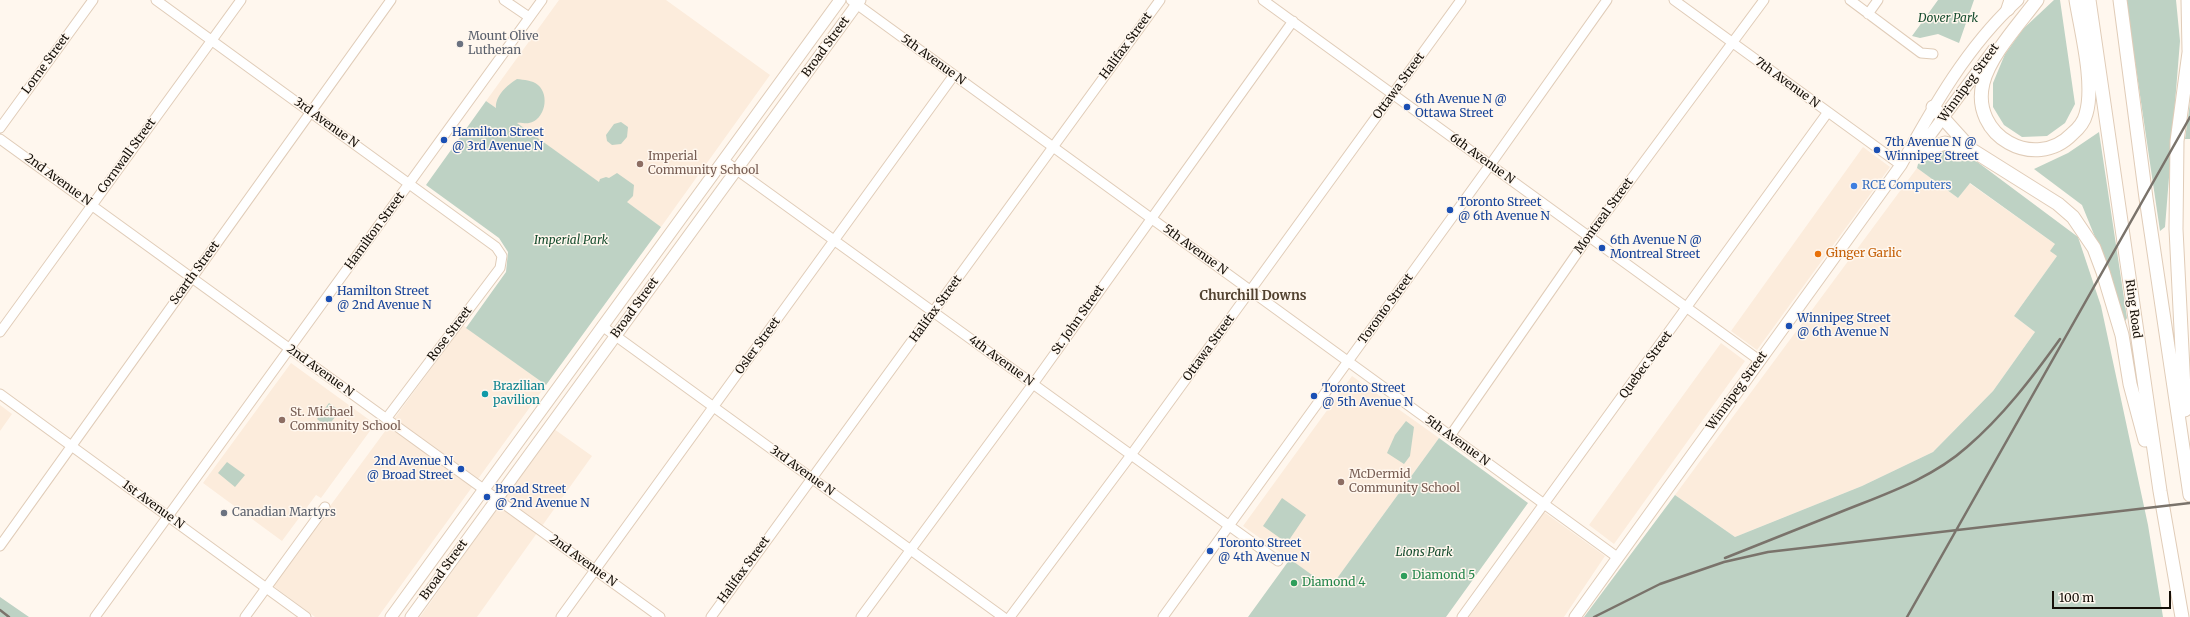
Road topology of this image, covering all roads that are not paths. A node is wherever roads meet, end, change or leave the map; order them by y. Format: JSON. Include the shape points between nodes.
{"nodes":[{"id":1,"x":93,"y":0,"type":"edge"},
{"id":2,"x":156,"y":0,"type":"edge"},
{"id":3,"x":241,"y":0,"type":"edge"},
{"id":4,"x":391,"y":0,"type":"edge"},
{"id":5,"x":504,"y":0,"type":"edge"},
{"id":6,"x":542,"y":0,"type":"edge"},
{"id":7,"x":840,"y":0,"type":"edge"},
{"id":8,"x":1160,"y":0,"type":"edge"},
{"id":9,"x":1263,"y":0,"type":"edge"},
{"id":10,"x":1461,"y":0,"type":"edge"},
{"id":11,"x":1607,"y":0,"type":"edge"},
{"id":12,"x":1674,"y":0,"type":"edge"},
{"id":13,"x":1764,"y":0,"type":"edge"},
{"id":14,"x":1850,"y":0,"type":"edge"},
{"id":15,"x":1878,"y":0,"type":"edge"},
{"id":16,"x":2018,"y":0,"type":"edge"},
{"id":17,"x":2037,"y":0,"type":"edge"},
{"id":18,"x":2076,"y":0,"type":"edge"},
{"id":19,"x":2089,"y":0,"type":"edge"},
{"id":20,"x":2120,"y":0,"type":"edge"},
{"id":21,"x":2188,"y":0,"type":"edge"},
{"id":22,"x":856,"y":1,"type":"edge"},
{"id":23,"x":2010,"y":4,"type":"edge"},
{"id":24,"x":1868,"y":14,"type":"junction"},
{"id":25,"x":529,"y":18,"type":"junction"},
{"id":26,"x":1292,"y":21,"type":"junction"},
{"id":27,"x":212,"y":40,"type":"junction"},
{"id":28,"x":1732,"y":43,"type":"junction"},
{"id":29,"x":2190,"y":48,"type":"edge"},
{"id":30,"x":1933,"y":54,"type":"dead end"},
{"id":31,"x":954,"y":75,"type":"junction"},
{"id":32,"x":1393,"y":94,"type":"junction"},
{"id":33,"x":1933,"y":107,"type":"junction"},
{"id":34,"x":1828,"y":112,"type":"junction"},
{"id":35,"x":312,"y":113,"type":"junction"},
{"id":36,"x":1942,"y":119,"type":"junction"},
{"id":37,"x":0,"y":128,"type":"edge"},
{"id":38,"x":0,"y":139,"type":"edge"},
{"id":39,"x":1052,"y":147,"type":"junction"},
{"id":40,"x":1972,"y":150,"type":"junction"},
{"id":41,"x":1918,"y":152,"type":"junction"},
{"id":42,"x":723,"y":160,"type":"junction"},
{"id":43,"x":1490,"y":165,"type":"junction"},
{"id":44,"x":1901,"y":165,"type":"junction"},
{"id":45,"x":736,"y":169,"type":"junction"},
{"id":46,"x":410,"y":184,"type":"junction"},
{"id":47,"x":92,"y":204,"type":"junction"},
{"id":48,"x":1150,"y":218,"type":"junction"},
{"id":49,"x":1589,"y":236,"type":"junction"},
{"id":50,"x":835,"y":241,"type":"junction"},
{"id":51,"x":496,"y":246,"type":"joint"},
{"id":52,"x":192,"y":278,"type":"junction"},
{"id":53,"x":1251,"y":291,"type":"junction"},
{"id":54,"x":1687,"y":308,"type":"junction"},
{"id":55,"x":934,"y":312,"type":"junction"},
{"id":56,"x":602,"y":326,"type":"junction"},
{"id":57,"x":0,"y":332,"type":"edge"},
{"id":58,"x":615,"y":336,"type":"junction"},
{"id":59,"x":289,"y":348,"type":"junction"},
{"id":60,"x":1759,"y":360,"type":"junction"},
{"id":61,"x":1348,"y":361,"type":"junction"},
{"id":62,"x":1033,"y":384,"type":"junction"},
{"id":63,"x":0,"y":394,"type":"edge"},
{"id":64,"x":713,"y":407,"type":"junction"},
{"id":65,"x":386,"y":419,"type":"junction"},
{"id":66,"x":1450,"y":436,"type":"junction"},
{"id":67,"x":71,"y":445,"type":"junction"},
{"id":68,"x":1131,"y":455,"type":"junction"},
{"id":69,"x":811,"y":478,"type":"junction"},
{"id":70,"x":2188,"y":481,"type":"junction"},
{"id":71,"x":483,"y":489,"type":"junction"},
{"id":72,"x":2190,"y":494,"type":"edge"},
{"id":73,"x":496,"y":499,"type":"junction"},
{"id":74,"x":1544,"y":504,"type":"junction"},
{"id":75,"x":2163,"y":505,"type":"junction"},
{"id":76,"x":325,"y":507,"type":"dead end"},
{"id":77,"x":169,"y":517,"type":"junction"},
{"id":78,"x":1229,"y":526,"type":"junction"},
{"id":79,"x":0,"y":546,"type":"edge"},
{"id":80,"x":910,"y":549,"type":"junction"},
{"id":81,"x":1617,"y":557,"type":"junction"},
{"id":82,"x":1278,"y":562,"type":"dead end"},
{"id":83,"x":596,"y":570,"type":"junction"},
{"id":84,"x":267,"y":588,"type":"junction"},
{"id":85,"x":96,"y":617,"type":"edge"},
{"id":86,"x":245,"y":617,"type":"edge"},
{"id":87,"x":306,"y":617,"type":"edge"},
{"id":88,"x":391,"y":617,"type":"edge"},
{"id":89,"x":411,"y":617,"type":"edge"},
{"id":90,"x":562,"y":617,"type":"edge"},
{"id":91,"x":660,"y":617,"type":"edge"},
{"id":92,"x":711,"y":617,"type":"edge"},
{"id":93,"x":861,"y":617,"type":"edge"},
{"id":94,"x":1003,"y":617,"type":"edge"},
{"id":95,"x":1010,"y":617,"type":"edge"},
{"id":96,"x":1163,"y":617,"type":"edge"},
{"id":97,"x":1462,"y":617,"type":"edge"},
{"id":98,"x":1575,"y":617,"type":"edge"},
{"id":99,"x":2182,"y":617,"type":"edge"}],
"edges":[{"from":1,"to":37,"type":"street","name":"Lorne Street"},
{"from":2,"to":27,"type":"street","name":"3rd Avenue N"},
{"from":3,"to":27,"type":"street","name":"Cornwall Street"},
{"from":4,"to":35,"type":"street","name":"Scarth Street"},
{"from":5,"to":25,"type":"street"},
{"from":6,"to":25,"type":"street","name":"Hamilton Street"},
{"from":7,"to":42,"type":"main road","name":"Broad Street"},
{"from":8,"to":39,"type":"street","name":"Halifax Street"},
{"from":9,"to":26,"type":"street","name":"6th Avenue N"},
{"from":10,"to":32,"type":"street","name":"Ottawa Street"},
{"from":11,"to":43,"type":"street","name":"Toronto Street"},
{"from":12,"to":28,"type":"street","name":"7th Avenue N"},
{"from":13,"to":28,"type":"street","name":"Montreal Street"},
{"from":14,"to":24,"type":"street"},
{"from":15,"to":24,"type":"street"},
{"from":16,"to":23,"type":"main road","name":"Winnipeg Street"},
{"from":17,"to":18,"type":"highway","via":[[1994,58],[1983,82],[1981,95],[1984,114],[1995,134],[2019,148],[2032,150],[2046,149],[2065,140],[2079,127],[2086,115],[2088,73]]},
{"from":17,"to":36,"type":"main road","name":"Winnipeg Street","via":[[2004,35]]},
{"from":19,"to":75,"type":"highway","name":"Ring Road"},
{"from":20,"to":70,"type":"highway"},
{"from":21,"to":29,"type":"highway"},
{"from":22,"to":31,"type":"street","name":"5th Avenue N"},
{"from":22,"to":45,"type":"main road","name":"Broad Street"},
{"from":23,"to":33,"type":"main road","name":"Winnipeg Street"},
{"from":24,"to":30,"type":"street","via":[[1921,53]]},
{"from":25,"to":46,"type":"street","name":"Hamilton Street"},
{"from":26,"to":32,"type":"street","name":"6th Avenue N"},
{"from":26,"to":48,"type":"street","name":"St. John Street"},
{"from":27,"to":35,"type":"street","name":"3rd Avenue N"},
{"from":27,"to":47,"type":"street","name":"Cornwall Street"},
{"from":28,"to":34,"type":"street","name":"7th Avenue N"},
{"from":28,"to":49,"type":"street","name":"Montreal Street"},
{"from":29,"to":70,"type":"highway","via":[[2177,141],[2176,229]]},
{"from":31,"to":39,"type":"street","name":"5th Avenue N"},
{"from":31,"to":50,"type":"street","name":"Osler Street"},
{"from":32,"to":43,"type":"street","name":"6th Avenue N"},
{"from":32,"to":53,"type":"street","name":"Ottawa Street"},
{"from":33,"to":36,"type":"highway"},
{"from":33,"to":44,"type":"main road","name":"Winnipeg Street"},
{"from":34,"to":44,"type":"street","name":"7th Avenue N"},
{"from":34,"to":54,"type":"street","name":"Quebec Street"},
{"from":35,"to":46,"type":"street","name":"3rd Avenue N"},
{"from":35,"to":52,"type":"street","name":"Scarth Street"},
{"from":36,"to":40,"type":"highway"},
{"from":36,"to":41,"type":"main road","name":"Winnipeg Street"},
{"from":38,"to":47,"type":"street","name":"2nd Avenue N"},
{"from":39,"to":48,"type":"street","name":"5th Avenue N"},
{"from":39,"to":55,"type":"street","name":"Halifax Street"},
{"from":40,"to":41,"type":"highway","via":[[1945,143]]},
{"from":40,"to":75,"type":"highway","via":[[2073,216],[2094,248],[2122,335],[2130,384]]},
{"from":41,"to":44,"type":"main road","name":"Winnipeg Street"},
{"from":42,"to":45,"type":"street","name":"4th Avenue N"},
{"from":42,"to":56,"type":"main road","name":"Broad Street"},
{"from":43,"to":49,"type":"street","name":"6th Avenue N"},
{"from":43,"to":61,"type":"street","name":"Toronto Street"},
{"from":44,"to":60,"type":"main road","name":"Winnipeg Street"},
{"from":45,"to":50,"type":"street","name":"4th Avenue N"},
{"from":45,"to":58,"type":"main road","name":"Broad Street"},
{"from":46,"to":51,"type":"street","name":"3rd Avenue N"},
{"from":46,"to":59,"type":"street","name":"Hamilton Street"},
{"from":47,"to":52,"type":"street","name":"2nd Avenue N"},
{"from":47,"to":57,"type":"street","name":"Cornwall Street"},
{"from":48,"to":53,"type":"street","name":"5th Avenue N"},
{"from":48,"to":62,"type":"street","name":"St. John Street"},
{"from":49,"to":54,"type":"street","name":"6th Avenue N"},
{"from":49,"to":66,"type":"street","name":"Montreal Street"},
{"from":50,"to":55,"type":"street","name":"4th Avenue N"},
{"from":50,"to":64,"type":"street","name":"Osler Street"},
{"from":51,"to":65,"type":"street","name":"Rose Street","via":[[502,256],[500,268]]},
{"from":52,"to":59,"type":"street","name":"2nd Avenue N"},
{"from":52,"to":67,"type":"street","name":"Scarth Street"},
{"from":53,"to":61,"type":"street","name":"5th Avenue N"},
{"from":53,"to":68,"type":"street","name":"Ottawa Street"},
{"from":54,"to":60,"type":"street","name":"6th Avenue N"},
{"from":54,"to":74,"type":"street","name":"Quebec Street"},
{"from":55,"to":62,"type":"street","name":"4th Avenue N"},
{"from":55,"to":69,"type":"street","name":"Halifax Street"},
{"from":56,"to":58,"type":"street","name":"3rd Avenue N"},
{"from":56,"to":71,"type":"main road","name":"Broad Street"},
{"from":58,"to":64,"type":"street","name":"3rd Avenue N"},
{"from":58,"to":73,"type":"main road","name":"Broad Street"},
{"from":59,"to":65,"type":"street","name":"2nd Avenue N"},
{"from":59,"to":77,"type":"street","name":"Hamilton Street"},
{"from":60,"to":81,"type":"main road","name":"Winnipeg Street"},
{"from":61,"to":66,"type":"street","name":"5th Avenue N"},
{"from":61,"to":78,"type":"street","name":"Toronto Street"},
{"from":62,"to":68,"type":"street","name":"4th Avenue N"},
{"from":62,"to":80,"type":"street","name":"St. John Street"},
{"from":63,"to":67,"type":"street","name":"1st Avenue N"},
{"from":64,"to":69,"type":"street","name":"3rd Avenue N"},
{"from":64,"to":83,"type":"street","name":"Osler Street"},
{"from":65,"to":71,"type":"street","name":"2nd Avenue N"},
{"from":66,"to":74,"type":"street","name":"5th Avenue N"},
{"from":67,"to":77,"type":"street","name":"1st Avenue N"},
{"from":67,"to":79,"type":"street","name":"Scarth Street"},
{"from":68,"to":78,"type":"street","name":"4th Avenue N"},
{"from":68,"to":95,"type":"street","name":"Ottawa Street"},
{"from":69,"to":80,"type":"street","name":"3rd Avenue N"},
{"from":69,"to":92,"type":"street","name":"Halifax Street"},
{"from":70,"to":72,"type":"highway"},
{"from":71,"to":73,"type":"street","name":"2nd Avenue N"},
{"from":71,"to":88,"type":"main road","name":"Broad Street"},
{"from":73,"to":83,"type":"street","name":"2nd Avenue N"},
{"from":73,"to":89,"type":"main road","name":"Broad Street"},
{"from":74,"to":81,"type":"street","name":"5th Avenue N"},
{"from":74,"to":97,"type":"street","name":"Quebec Street"},
{"from":75,"to":99,"type":"highway","name":"Ring Road"},
{"from":76,"to":84,"type":"street"},
{"from":77,"to":84,"type":"street","name":"1st Avenue N"},
{"from":77,"to":85,"type":"street","name":"Hamilton Street"},
{"from":78,"to":82,"type":"street","name":"4th Avenue N"},
{"from":78,"to":96,"type":"street","name":"Toronto Street"},
{"from":80,"to":93,"type":"street","name":"St. John Street"},
{"from":80,"to":94,"type":"street","name":"3rd Avenue N"},
{"from":81,"to":98,"type":"main road","name":"Winnipeg Street"},
{"from":83,"to":90,"type":"street","name":"Osler Street"},
{"from":83,"to":91,"type":"street","name":"2nd Avenue N"},
{"from":84,"to":86,"type":"street"},
{"from":84,"to":87,"type":"street","name":"1st Avenue N"}]}
